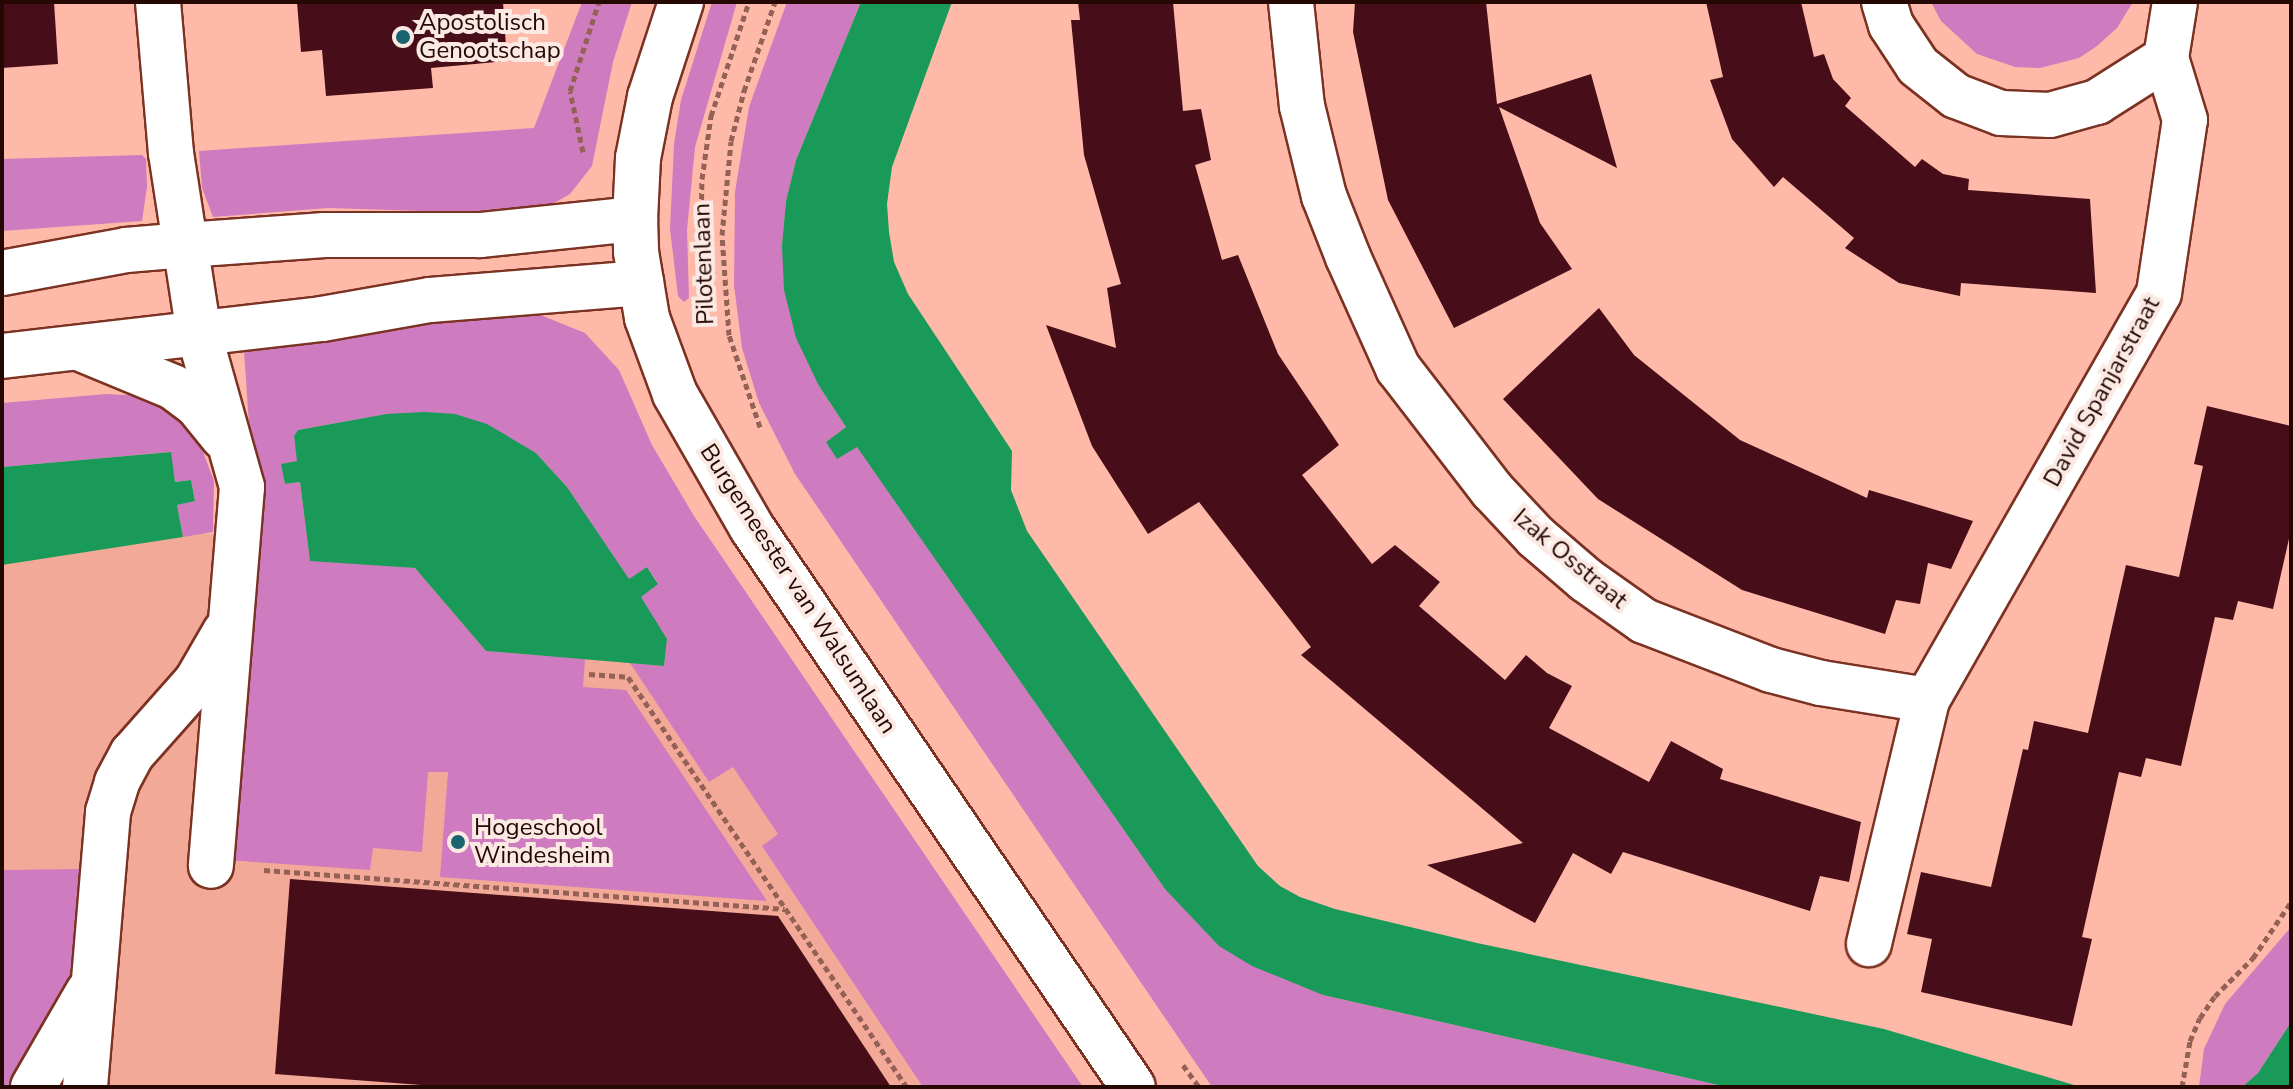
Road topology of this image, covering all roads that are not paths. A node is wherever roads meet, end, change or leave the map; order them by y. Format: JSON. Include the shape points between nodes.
{"nodes":[{"id":1,"x":158,"y":2,"type":"edge"},
{"id":2,"x":681,"y":2,"type":"edge"},
{"id":3,"x":1291,"y":2,"type":"edge"},
{"id":4,"x":1884,"y":2,"type":"edge"},
{"id":5,"x":2175,"y":2,"type":"edge"},
{"id":6,"x":2166,"y":58,"type":"junction"},
{"id":7,"x":635,"y":219,"type":"junction"},
{"id":8,"x":186,"y":245,"type":"junction"},
{"id":9,"x":2,"y":273,"type":"edge"},
{"id":10,"x":641,"y":283,"type":"junction"},
{"id":11,"x":199,"y":334,"type":"junction"},
{"id":12,"x":79,"y":348,"type":"junction"},
{"id":13,"x":2,"y":356,"type":"edge"},
{"id":14,"x":230,"y":449,"type":"junction"},
{"id":15,"x":231,"y":619,"type":"junction"},
{"id":16,"x":1927,"y":700,"type":"junction"},
{"id":17,"x":211,"y":866,"type":"road end"},
{"id":18,"x":1869,"y":944,"type":"dead end"},
{"id":19,"x":94,"y":983,"type":"junction"},
{"id":20,"x":46,"y":1075,"type":"edge"},
{"id":21,"x":85,"y":1087,"type":"edge"},
{"id":22,"x":1133,"y":1087,"type":"edge"}],
"edges":[{"from":1,"to":8,"type":"street","via":[[171,153]]},
{"from":2,"to":7,"type":"street","via":[[650,97],[638,158]]},
{"from":3,"to":16,"type":"street","name":"Izak Osstraat","via":[[1302,106],[1324,196],[1348,257],[1398,368],[1492,490],[1536,537],[1644,621],[1771,670]]},
{"from":4,"to":6,"type":"street","via":[[1891,25],[1918,66],[1956,96],[2001,113],[2050,115],[2097,102]]},
{"from":5,"to":6,"type":"street","name":"David Spanjarstraat"},
{"from":6,"to":16,"type":"street","name":"David Spanjarstraat","via":[[2185,120],[2159,293]]},
{"from":7,"to":8,"type":"street","via":[[480,235],[325,235]]},
{"from":7,"to":10,"type":"street"},
{"from":8,"to":9,"type":"street","via":[[126,250]]},
{"from":8,"to":11,"type":"street"},
{"from":10,"to":11,"type":"street","via":[[430,300]]},
{"from":10,"to":22,"type":"street","name":"Burgemeester van Walsumlaan","via":[[647,318],[675,394],[752,528]]},
{"from":11,"to":12,"type":"street"},
{"from":11,"to":14,"type":"street"},
{"from":12,"to":13,"type":"street"},
{"from":12,"to":14,"type":"street","via":[[173,387],[215,423]]},
{"from":14,"to":15,"type":"street","via":[[242,487]]},
{"from":15,"to":17,"type":"street"},
{"from":15,"to":19,"type":"street","via":[[204,671],[132,754],[117,782],[103,849]]},
{"from":16,"to":18,"type":"street"},
{"from":19,"to":20,"type":"street"},
{"from":19,"to":21,"type":"street"}]}
